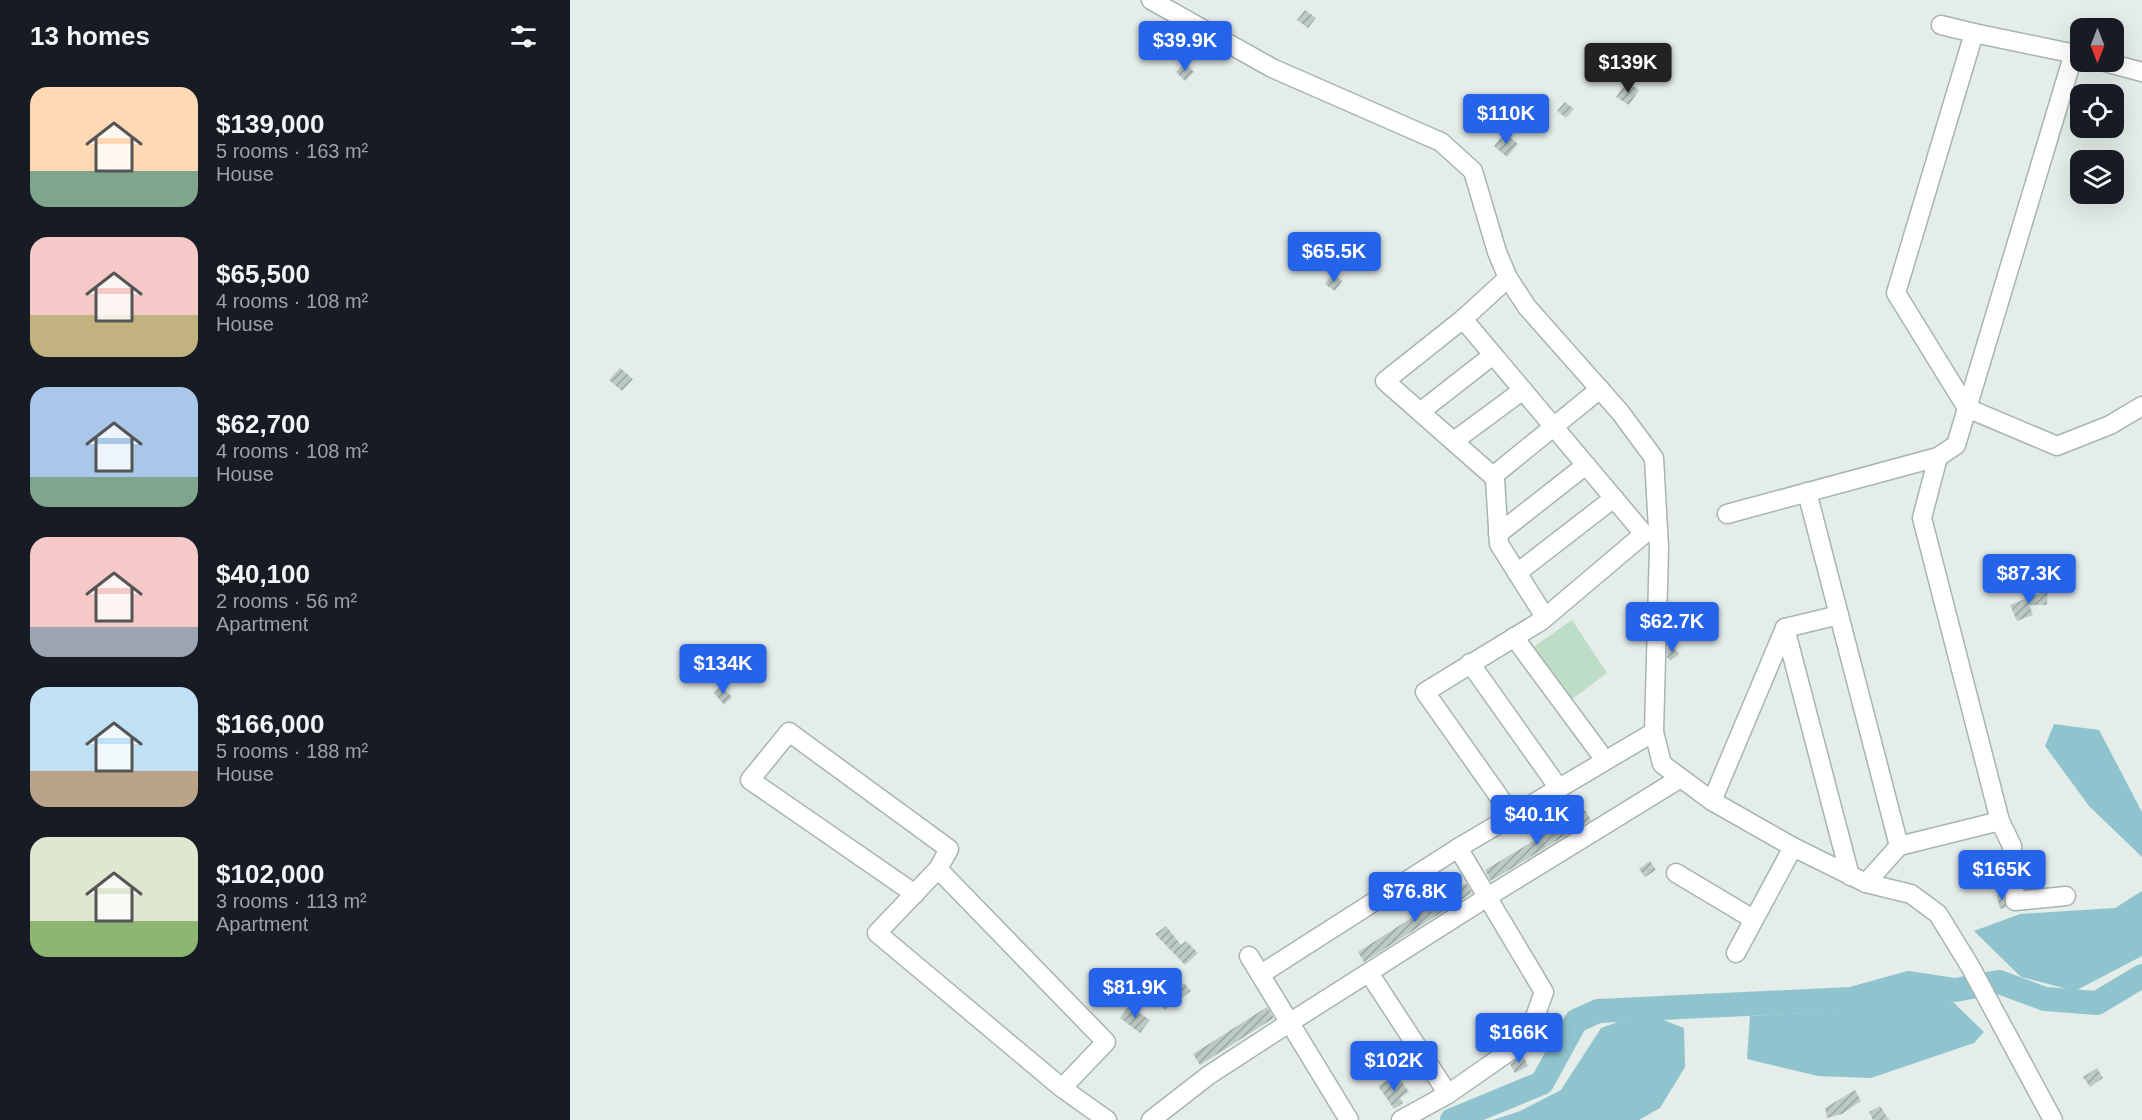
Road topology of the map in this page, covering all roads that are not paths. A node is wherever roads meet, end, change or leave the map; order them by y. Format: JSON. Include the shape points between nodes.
{"nodes":[{"id":1,"x":1151,"y":0,"type":"edge"},
{"id":2,"x":1941,"y":25,"type":"dead end"},
{"id":3,"x":1974,"y":33,"type":"junction"},
{"id":4,"x":2070,"y":53,"type":"edge"},
{"id":5,"x":2124,"y":67,"type":"edge"},
{"id":6,"x":2071,"y":72,"type":"edge"},
{"id":7,"x":2142,"y":72,"type":"edge"},
{"id":8,"x":1508,"y":278,"type":"junction"},
{"id":9,"x":1463,"y":319,"type":"junction"},
{"id":10,"x":1493,"y":355,"type":"junction"},
{"id":11,"x":1600,"y":389,"type":"junction"},
{"id":12,"x":1523,"y":390,"type":"junction"},
{"id":13,"x":2142,"y":406,"type":"edge"},
{"id":14,"x":1967,"y":408,"type":"junction"},
{"id":15,"x":1420,"y":412,"type":"junction"},
{"id":16,"x":1554,"y":428,"type":"junction"},
{"id":17,"x":1454,"y":441,"type":"junction"},
{"id":18,"x":1938,"y":457,"type":"junction"},
{"id":19,"x":1586,"y":465,"type":"junction"},
{"id":20,"x":1493,"y":476,"type":"junction"},
{"id":21,"x":1807,"y":492,"type":"junction"},
{"id":22,"x":1614,"y":498,"type":"junction"},
{"id":23,"x":1727,"y":514,"type":"dead end"},
{"id":24,"x":1498,"y":534,"type":"junction"},
{"id":25,"x":1517,"y":573,"type":"junction"},
{"id":26,"x":1839,"y":615,"type":"junction"},
{"id":27,"x":1545,"y":617,"type":"junction"},
{"id":28,"x":1785,"y":628,"type":"junction"},
{"id":29,"x":1514,"y":637,"type":"junction"},
{"id":30,"x":1470,"y":663,"type":"junction"},
{"id":31,"x":1654,"y":732,"type":"junction"},
{"id":32,"x":1599,"y":752,"type":"dead end"},
{"id":33,"x":1679,"y":779,"type":"junction"},
{"id":34,"x":1558,"y":787,"type":"junction"},
{"id":35,"x":1712,"y":801,"type":"junction"},
{"id":36,"x":1512,"y":815,"type":"junction"},
{"id":37,"x":2000,"y":821,"type":"junction"},
{"id":38,"x":1899,"y":846,"type":"junction"},
{"id":39,"x":1793,"y":847,"type":"junction"},
{"id":40,"x":1458,"y":848,"type":"junction"},
{"id":41,"x":938,"y":869,"type":"junction"},
{"id":42,"x":1676,"y":873,"type":"dead end"},
{"id":43,"x":1858,"y":879,"type":"junction"},
{"id":44,"x":915,"y":894,"type":"junction"},
{"id":45,"x":1489,"y":896,"type":"junction"},
{"id":46,"x":2066,"y":896,"type":"dead end"},
{"id":47,"x":1753,"y":919,"type":"junction"},
{"id":48,"x":1736,"y":953,"type":"dead end"},
{"id":49,"x":1249,"y":956,"type":"dead end"},
{"id":50,"x":1369,"y":973,"type":"junction"},
{"id":51,"x":1261,"y":974,"type":"junction"},
{"id":52,"x":1290,"y":1023,"type":"junction"},
{"id":53,"x":1062,"y":1088,"type":"junction"},
{"id":54,"x":1448,"y":1094,"type":"junction"},
{"id":55,"x":1096,"y":1117,"type":"edge"},
{"id":56,"x":1151,"y":1120,"type":"edge"},
{"id":57,"x":1349,"y":1120,"type":"edge"},
{"id":58,"x":1401,"y":1120,"type":"edge"},
{"id":59,"x":2053,"y":1120,"type":"edge"}],
"edges":[{"from":1,"to":8,"type":"street","via":[[1272,68],[1441,142],[1473,171]]},
{"from":2,"to":3,"type":"street"},
{"from":3,"to":4,"type":"street"},
{"from":3,"to":14,"type":"street","via":[[1896,293]]},
{"from":5,"to":7,"type":"street"},
{"from":6,"to":14,"type":"street"},
{"from":8,"to":9,"type":"street"},
{"from":8,"to":11,"type":"street","via":[[1527,307]]},
{"from":9,"to":10,"type":"street"},
{"from":9,"to":15,"type":"street","via":[[1385,381]]},
{"from":10,"to":12,"type":"street"},
{"from":10,"to":15,"type":"street"},
{"from":11,"to":16,"type":"street"},
{"from":11,"to":31,"type":"street","via":[[1654,458],[1659,547]]},
{"from":12,"to":16,"type":"street"},
{"from":12,"to":17,"type":"street"},
{"from":13,"to":14,"type":"street","via":[[2110,425],[2057,446]]},
{"from":14,"to":18,"type":"street","via":[[1956,445]]},
{"from":15,"to":17,"type":"street"},
{"from":16,"to":19,"type":"street"},
{"from":16,"to":20,"type":"street"},
{"from":17,"to":20,"type":"street"},
{"from":18,"to":21,"type":"street"},
{"from":18,"to":37,"type":"street","via":[[1922,518]]},
{"from":19,"to":22,"type":"street"},
{"from":19,"to":24,"type":"street"},
{"from":20,"to":24,"type":"street"},
{"from":21,"to":23,"type":"street"},
{"from":21,"to":26,"type":"street"},
{"from":22,"to":25,"type":"street"},
{"from":22,"to":27,"type":"street","via":[[1644,534]]},
{"from":24,"to":25,"type":"street","via":[[1498,544]]},
{"from":25,"to":27,"type":"street"},
{"from":26,"to":28,"type":"street"},
{"from":26,"to":38,"type":"street"},
{"from":27,"to":29,"type":"street"},
{"from":28,"to":35,"type":"street"},
{"from":28,"to":43,"type":"street"},
{"from":29,"to":30,"type":"street"},
{"from":29,"to":32,"type":"street"},
{"from":30,"to":34,"type":"street"},
{"from":30,"to":36,"type":"street","via":[[1425,692]]},
{"from":31,"to":33,"type":"street","via":[[1662,764]]},
{"from":31,"to":34,"type":"street"},
{"from":33,"to":35,"type":"street"},
{"from":33,"to":45,"type":"street"},
{"from":34,"to":36,"type":"street"},
{"from":35,"to":39,"type":"street"},
{"from":36,"to":40,"type":"street"},
{"from":37,"to":38,"type":"street"},
{"from":37,"to":46,"type":"street","via":[[2012,846],[2015,901]]},
{"from":38,"to":43,"type":"street"},
{"from":39,"to":43,"type":"street"},
{"from":39,"to":47,"type":"street"},
{"from":40,"to":45,"type":"street"},
{"from":40,"to":51,"type":"street"},
{"from":41,"to":44,"type":"street"},
{"from":41,"to":44,"type":"street","via":[[949,849],[789,732],[750,780]]},
{"from":41,"to":53,"type":"street","via":[[1106,1042]]},
{"from":42,"to":47,"type":"street"},
{"from":43,"to":59,"type":"street","via":[[1911,894],[1938,914]]},
{"from":44,"to":53,"type":"street","via":[[877,933]]},
{"from":45,"to":50,"type":"street"},
{"from":45,"to":54,"type":"street","via":[[1544,992],[1527,1039]]},
{"from":47,"to":48,"type":"street"},
{"from":49,"to":51,"type":"street"},
{"from":50,"to":52,"type":"street"},
{"from":50,"to":54,"type":"street"},
{"from":51,"to":52,"type":"street"},
{"from":52,"to":56,"type":"street","via":[[1209,1075]]},
{"from":52,"to":57,"type":"street"},
{"from":53,"to":55,"type":"street"},
{"from":54,"to":58,"type":"street"}]}
